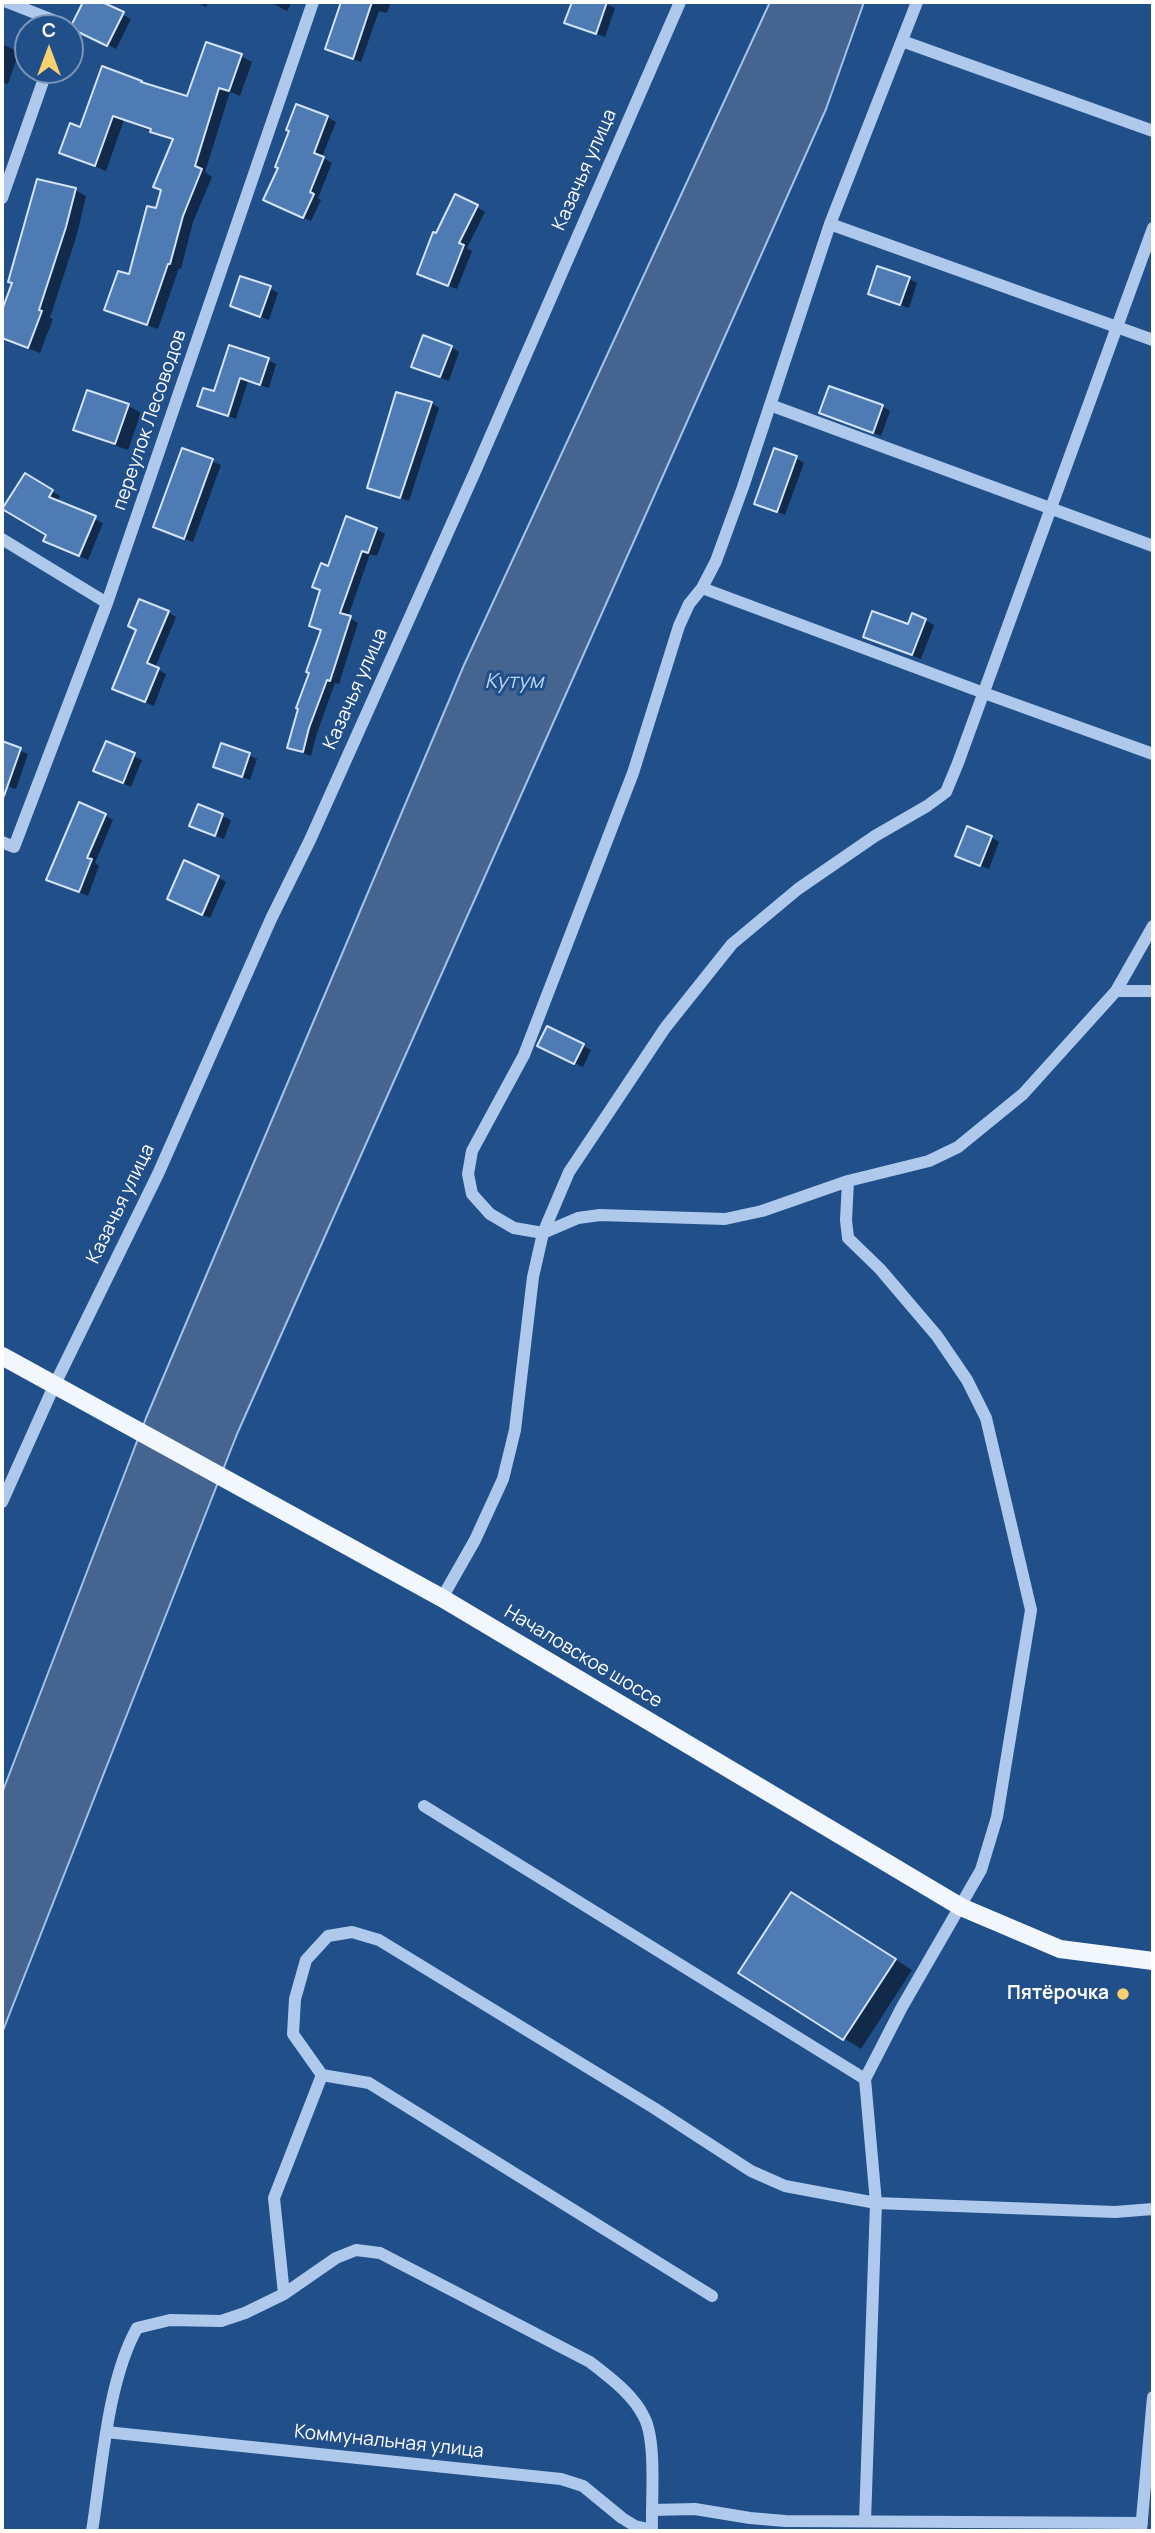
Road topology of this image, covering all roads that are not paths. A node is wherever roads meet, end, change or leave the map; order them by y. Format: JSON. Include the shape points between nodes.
{"nodes":[{"id":1,"x":7,"y":2,"type":"edge"},
{"id":2,"x":313,"y":2,"type":"edge"},
{"id":3,"x":680,"y":2,"type":"edge"},
{"id":4,"x":917,"y":2,"type":"edge"},
{"id":5,"x":38,"y":14,"type":"edge"},
{"id":6,"x":902,"y":41,"type":"junction"},
{"id":7,"x":42,"y":84,"type":"edge"},
{"id":8,"x":1153,"y":131,"type":"edge"},
{"id":9,"x":2,"y":198,"type":"edge"},
{"id":10,"x":830,"y":224,"type":"junction"},
{"id":11,"x":1153,"y":228,"type":"edge"},
{"id":12,"x":1117,"y":327,"type":"junction"},
{"id":13,"x":1153,"y":340,"type":"edge"},
{"id":14,"x":770,"y":405,"type":"junction"},
{"id":15,"x":1051,"y":507,"type":"junction"},
{"id":16,"x":2,"y":539,"type":"edge"},
{"id":17,"x":1153,"y":546,"type":"edge"},
{"id":18,"x":702,"y":588,"type":"junction"},
{"id":19,"x":107,"y":603,"type":"junction"},
{"id":20,"x":984,"y":693,"type":"junction"},
{"id":21,"x":1153,"y":754,"type":"edge"},
{"id":22,"x":8,"y":845,"type":"edge"},
{"id":23,"x":1153,"y":926,"type":"edge"},
{"id":24,"x":1116,"y":991,"type":"junction"},
{"id":25,"x":1153,"y":991,"type":"edge"},
{"id":26,"x":848,"y":1181,"type":"junction"},
{"id":27,"x":543,"y":1233,"type":"junction"},
{"id":28,"x":2,"y":1356,"type":"edge"},
{"id":29,"x":54,"y":1386,"type":"junction"},
{"id":30,"x":2,"y":1502,"type":"edge"},
{"id":31,"x":442,"y":1598,"type":"junction"},
{"id":32,"x":424,"y":1806,"type":"dead end"},
{"id":33,"x":961,"y":1907,"type":"junction"},
{"id":34,"x":1153,"y":1961,"type":"edge"},
{"id":35,"x":322,"y":2075,"type":"junction"},
{"id":36,"x":866,"y":2079,"type":"junction"},
{"id":37,"x":876,"y":2203,"type":"junction"},
{"id":38,"x":1153,"y":2209,"type":"edge"},
{"id":39,"x":284,"y":2294,"type":"junction"},
{"id":40,"x":712,"y":2296,"type":"dead end"},
{"id":41,"x":1153,"y":2398,"type":"edge"},
{"id":42,"x":106,"y":2432,"type":"junction"},
{"id":43,"x":652,"y":2510,"type":"junction"},
{"id":44,"x":866,"y":2521,"type":"junction"},
{"id":45,"x":1141,"y":2527,"type":"edge"},
{"id":46,"x":92,"y":2531,"type":"edge"},
{"id":47,"x":652,"y":2531,"type":"edge"}],
"edges":[{"from":1,"to":5,"type":"street"},
{"from":2,"to":19,"type":"street","name":"переулок Лесоводов"},
{"from":3,"to":29,"type":"street","name":"Казачья улица","via":[[310,840],[158,1174]]},
{"from":4,"to":6,"type":"street"},
{"from":6,"to":8,"type":"street"},
{"from":6,"to":10,"type":"street"},
{"from":7,"to":9,"type":"street"},
{"from":10,"to":12,"type":"street"},
{"from":10,"to":14,"type":"street"},
{"from":11,"to":12,"type":"street"},
{"from":12,"to":13,"type":"street"},
{"from":12,"to":15,"type":"street"},
{"from":14,"to":15,"type":"street"},
{"from":14,"to":18,"type":"street","via":[[716,561]]},
{"from":15,"to":17,"type":"street"},
{"from":15,"to":20,"type":"street"},
{"from":16,"to":19,"type":"street"},
{"from":18,"to":20,"type":"street"},
{"from":18,"to":27,"type":"street","via":[[679,626],[633,773],[524,1055],[472,1151],[468,1174],[472,1194],[490,1214],[513,1228]]},
{"from":19,"to":22,"type":"street","name":"переулок Лесоводов"},
{"from":20,"to":21,"type":"street"},
{"from":20,"to":27,"type":"street","via":[[946,792],[798,889],[732,944],[665,1028],[569,1172]]},
{"from":23,"to":24,"type":"street"},
{"from":24,"to":25,"type":"street"},
{"from":24,"to":26,"type":"street","via":[[1023,1094],[958,1147],[929,1161]]},
{"from":26,"to":27,"type":"street","via":[[725,1219],[600,1214]]},
{"from":26,"to":33,"type":"street","via":[[848,1238],[937,1336],[986,1418],[1031,1610],[997,1817],[981,1870]]},
{"from":27,"to":31,"type":"street","via":[[533,1277],[515,1430],[503,1479]]},
{"from":28,"to":29,"type":"main road","name":"Началовское шоссе"},
{"from":29,"to":30,"type":"street","name":"Казачья улица"},
{"from":29,"to":31,"type":"main road","name":"Началовское шоссе"},
{"from":31,"to":33,"type":"main road","name":"Началовское шоссе"},
{"from":32,"to":36,"type":"street"},
{"from":33,"to":34,"type":"main road","name":"Началовское шоссе","via":[[1060,1949]]},
{"from":33,"to":36,"type":"street"},
{"from":35,"to":37,"type":"street","via":[[293,2034],[295,1999],[306,1960],[328,1936],[352,1932],[379,1940],[751,2171],[785,2186]]},
{"from":35,"to":39,"type":"street","via":[[274,2198]]},
{"from":35,"to":40,"type":"street","via":[[369,2083]]},
{"from":36,"to":37,"type":"street"},
{"from":37,"to":38,"type":"street","via":[[1115,2212]]},
{"from":37,"to":44,"type":"street"},
{"from":39,"to":42,"type":"street","via":[[221,2321],[170,2320],[136,2328],[125,2349]]},
{"from":39,"to":43,"type":"street","via":[[336,2258],[356,2250],[380,2253],[590,2362],[644,2417],[650,2438]]},
{"from":41,"to":45,"type":"street"},
{"from":42,"to":46,"type":"street"},
{"from":42,"to":47,"type":"street","name":"Коммунальная улица","via":[[561,2479],[583,2486],[622,2518]]},
{"from":43,"to":44,"type":"street","via":[[695,2509],[785,2521]]},
{"from":43,"to":47,"type":"street"},
{"from":44,"to":45,"type":"street"}]}
